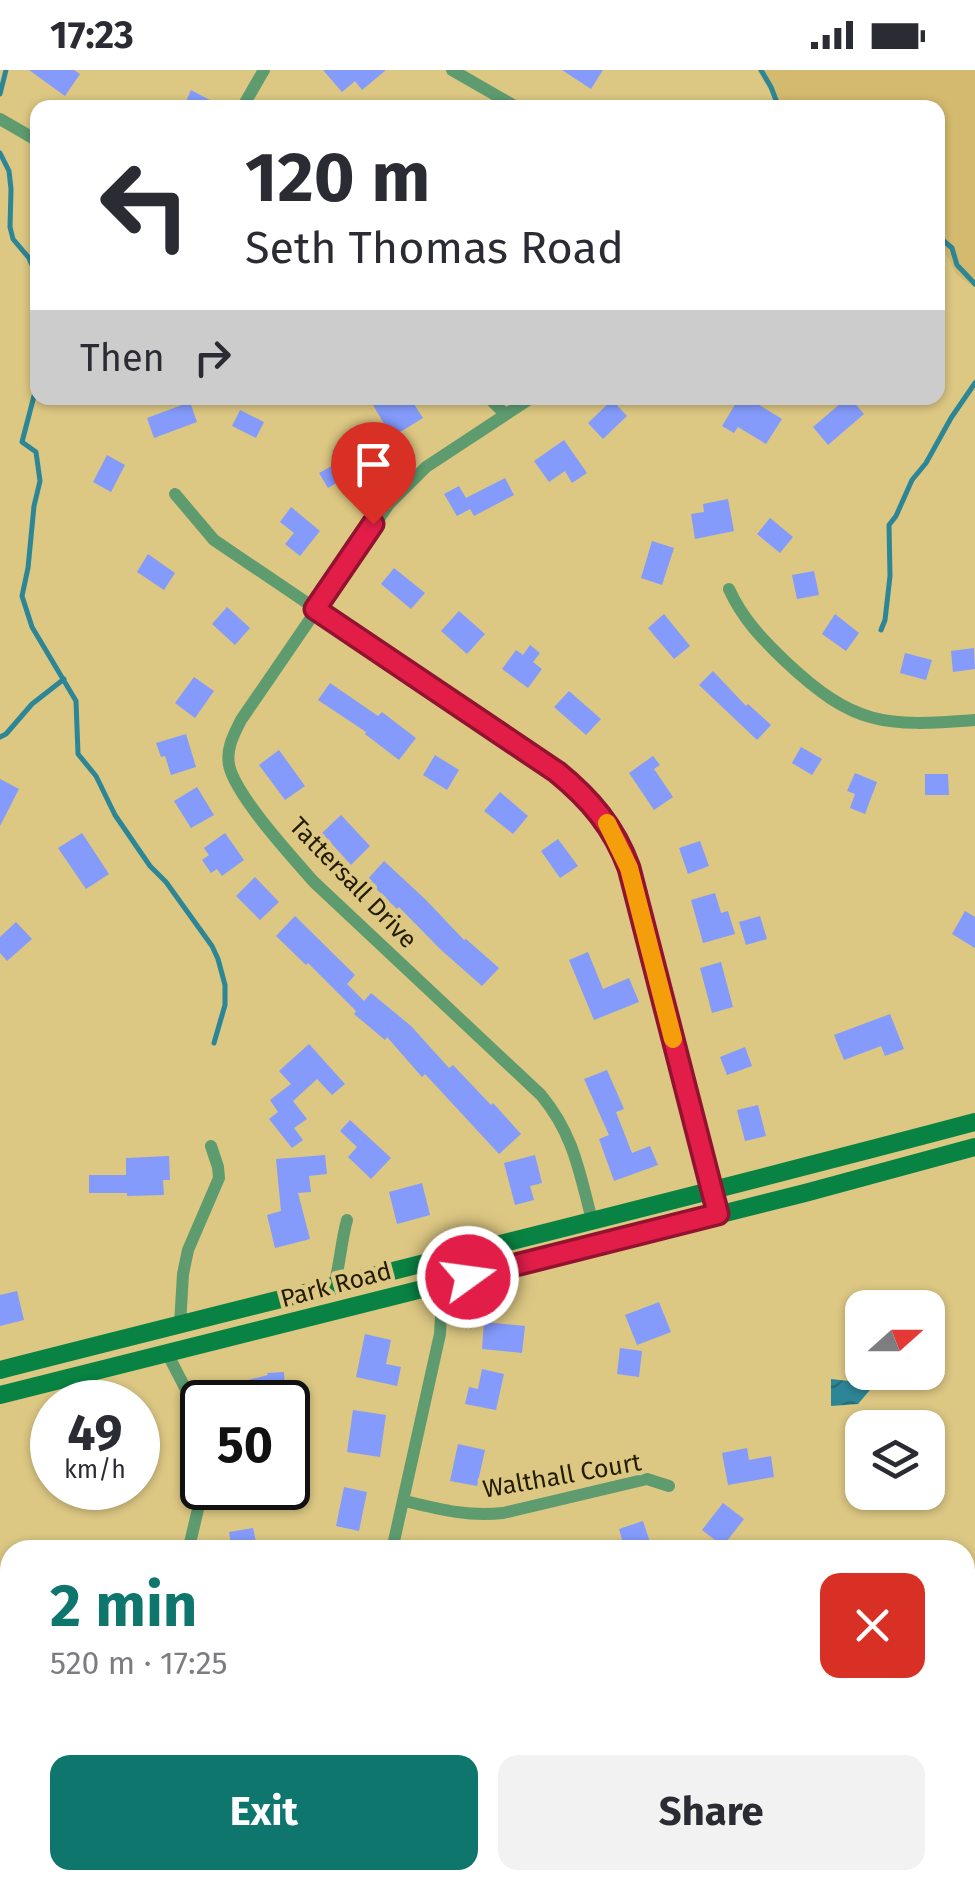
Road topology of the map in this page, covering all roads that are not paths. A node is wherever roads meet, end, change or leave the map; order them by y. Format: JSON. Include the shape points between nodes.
{"nodes":[{"id":1,"x":264,"y":70,"type":"edge"},
{"id":2,"x":452,"y":70,"type":"edge"},
{"id":3,"x":247,"y":100,"type":"edge"},
{"id":4,"x":504,"y":100,"type":"edge"},
{"id":5,"x":0,"y":119,"type":"edge"},
{"id":6,"x":30,"y":136,"type":"edge"},
{"id":7,"x":497,"y":405,"type":"edge"},
{"id":8,"x":519,"y":405,"type":"edge"},
{"id":9,"x":505,"y":414,"type":"junction"},
{"id":10,"x":175,"y":494,"type":"dead end"},
{"id":11,"x":729,"y":589,"type":"dead end"},
{"id":12,"x":315,"y":609,"type":"junction"},
{"id":13,"x":975,"y":720,"type":"edge"},
{"id":14,"x":975,"y":1122,"type":"edge"},
{"id":15,"x":212,"y":1146,"type":"dead end"},
{"id":16,"x":975,"y":1147,"type":"edge"},
{"id":17,"x":713,"y":1192,"type":"junction"},
{"id":18,"x":718,"y":1214,"type":"junction"},
{"id":19,"x":347,"y":1220,"type":"dead end"},
{"id":20,"x":592,"y":1220,"type":"junction"},
{"id":21,"x":334,"y":1286,"type":"junction"},
{"id":22,"x":434,"y":1286,"type":"junction"},
{"id":23,"x":180,"y":1324,"type":"junction"},
{"id":24,"x":167,"y":1353,"type":"junction"},
{"id":25,"x":0,"y":1370,"type":"edge"},
{"id":26,"x":181,"y":1380,"type":"edge"},
{"id":27,"x":0,"y":1395,"type":"edge"},
{"id":28,"x":669,"y":1486,"type":"dead end"},
{"id":29,"x":404,"y":1501,"type":"junction"},
{"id":30,"x":198,"y":1510,"type":"edge"},
{"id":31,"x":190,"y":1540,"type":"edge"},
{"id":32,"x":394,"y":1540,"type":"edge"}],
"edges":[{"from":1,"to":3,"type":"street"},
{"from":2,"to":4,"type":"street"},
{"from":5,"to":6,"type":"street"},
{"from":7,"to":9,"type":"street"},
{"from":8,"to":9,"type":"street","name":"Tattersall Drive"},
{"from":9,"to":12,"type":"street","name":"Tattersall Drive","via":[[413,478]]},
{"from":10,"to":12,"type":"street","via":[[214,540]]},
{"from":11,"to":13,"type":"street","via":[[746,620],[836,704],[900,724]]},
{"from":12,"to":17,"type":"street","via":[[557,772],[613,831],[629,868]]},
{"from":12,"to":20,"type":"street","name":"Tattersall Drive","via":[[236,730],[228,753],[234,778],[314,882],[557,1114]]},
{"from":14,"to":17,"type":"main road","name":"Park Road"},
{"from":15,"to":23,"type":"street","via":[[219,1178],[188,1250]]},
{"from":16,"to":18,"type":"main road","name":"Park Road"},
{"from":17,"to":18,"type":"street"},
{"from":17,"to":20,"type":"main road","name":"Park Road"},
{"from":18,"to":22,"type":"main road","name":"Park Road"},
{"from":19,"to":21,"type":"street"},
{"from":20,"to":21,"type":"main road","name":"Park Road"},
{"from":21,"to":23,"type":"main road","name":"Park Road"},
{"from":22,"to":24,"type":"main road","name":"Park Road"},
{"from":22,"to":29,"type":"street","via":[[440,1334]]},
{"from":23,"to":25,"type":"main road","name":"Park Road"},
{"from":24,"to":26,"type":"street"},
{"from":24,"to":27,"type":"main road","name":"Park Road"},
{"from":28,"to":29,"type":"street","name":"Walthall Court","via":[[647,1479],[481,1515]]},
{"from":29,"to":32,"type":"street"},
{"from":30,"to":31,"type":"street"}]}
